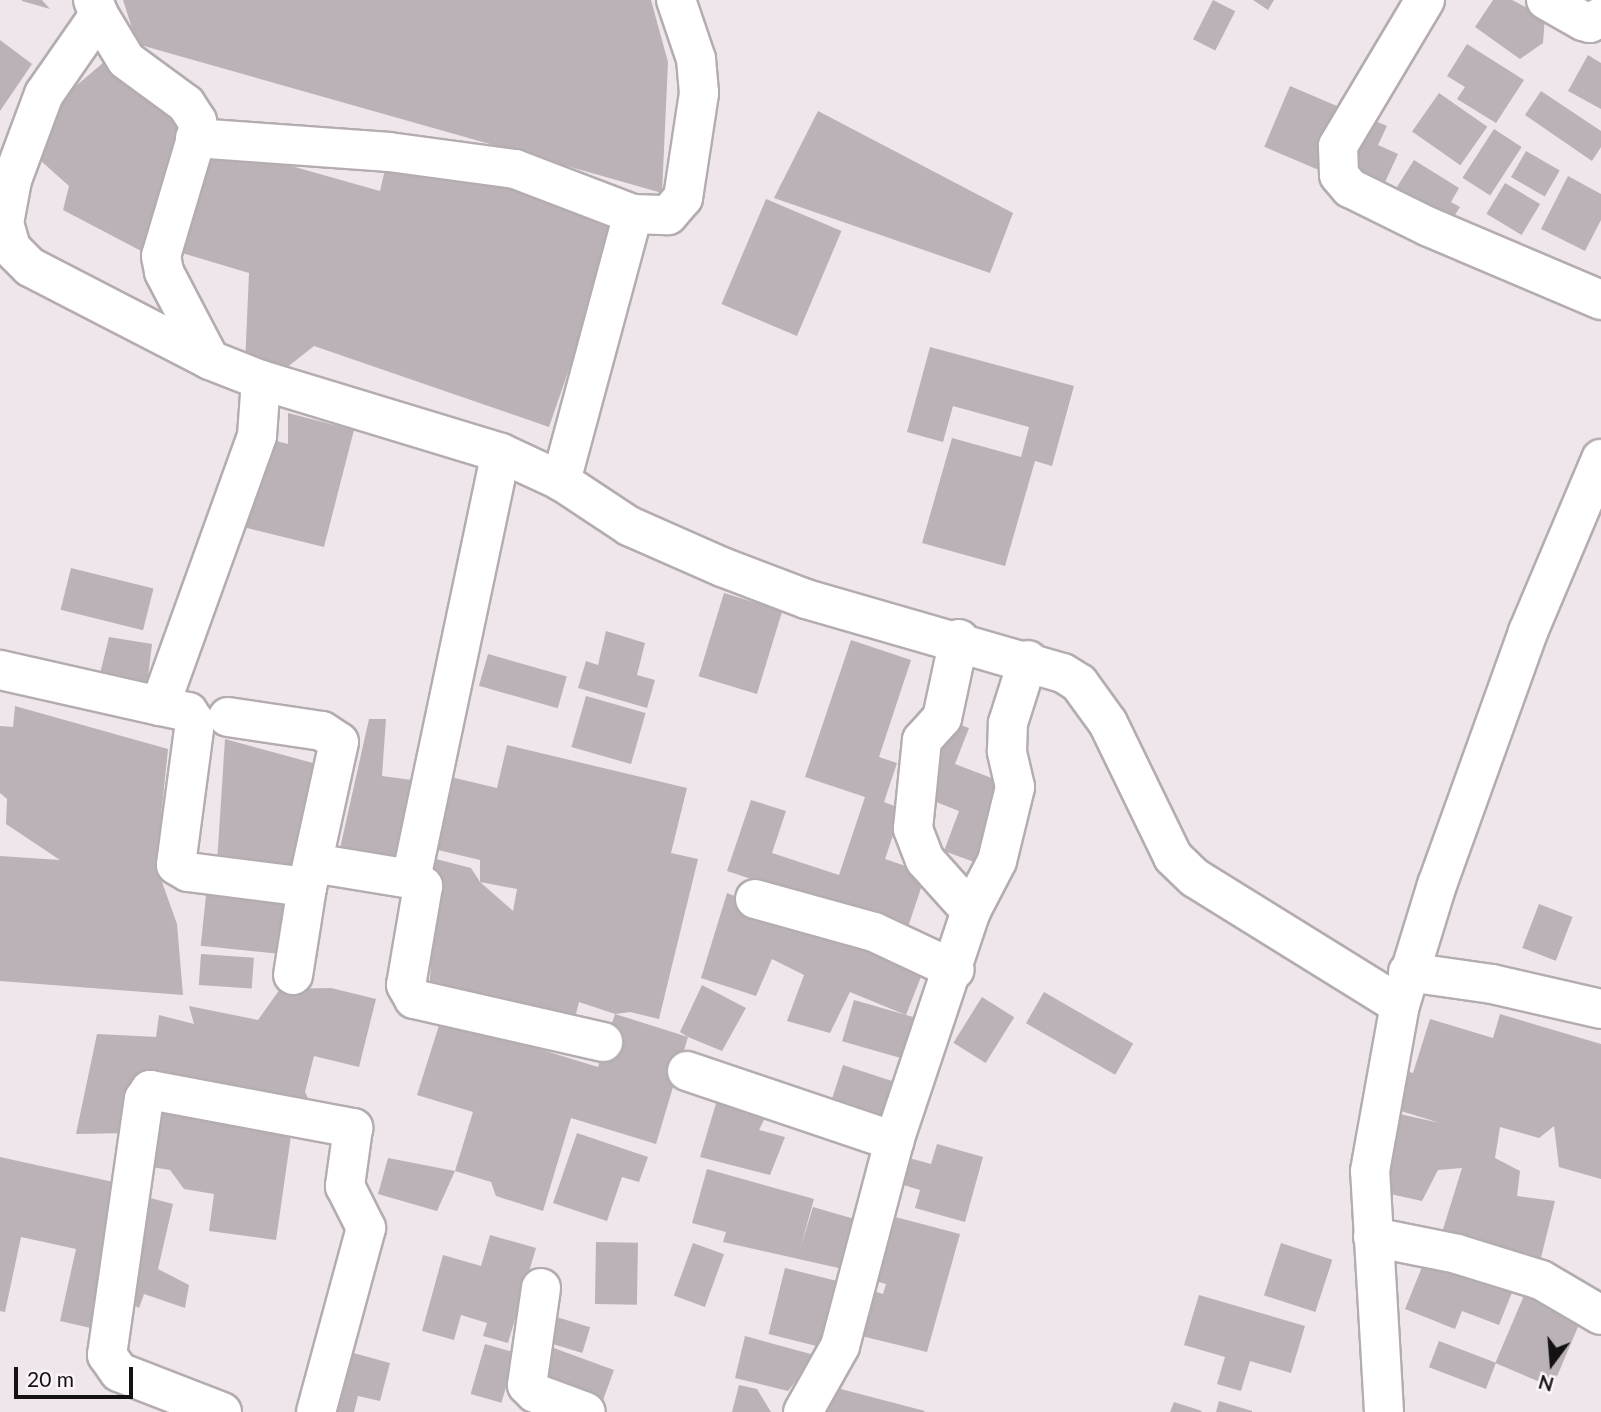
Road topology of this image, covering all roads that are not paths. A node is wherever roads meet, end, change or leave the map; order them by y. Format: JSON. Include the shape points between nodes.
{"nodes":[{"id":1,"x":676,"y":0,"type":"edge"},
{"id":2,"x":1425,"y":0,"type":"edge"},
{"id":3,"x":1546,"y":0,"type":"edge"},
{"id":4,"x":96,"y":8,"type":"edge"},
{"id":5,"x":1601,"y":18,"type":"edge"},
{"id":6,"x":195,"y":138,"type":"junction"},
{"id":7,"x":633,"y":214,"type":"junction"},
{"id":8,"x":1601,"y":300,"type":"edge"},
{"id":9,"x":210,"y":360,"type":"junction"},
{"id":10,"x":261,"y":380,"type":"junction"},
{"id":11,"x":501,"y":453,"type":"junction"},
{"id":12,"x":1601,"y":459,"type":"edge"},
{"id":13,"x":561,"y":481,"type":"junction"},
{"id":14,"x":959,"y":639,"type":"junction"},
{"id":15,"x":1028,"y":660,"type":"junction"},
{"id":16,"x":0,"y":670,"type":"edge"},
{"id":17,"x":160,"y":705,"type":"junction"},
{"id":18,"x":228,"y":717,"type":"dead end"},
{"id":19,"x":310,"y":875,"type":"junction"},
{"id":20,"x":411,"y":879,"type":"junction"},
{"id":21,"x":755,"y":899,"type":"dead end"},
{"id":22,"x":971,"y":911,"type":"junction"},
{"id":23,"x":955,"y":970,"type":"junction"},
{"id":24,"x":293,"y":975,"type":"dead end"},
{"id":25,"x":1404,"y":988,"type":"junction"},
{"id":26,"x":1601,"y":1009,"type":"edge"},
{"id":27,"x":603,"y":1042,"type":"dead end"},
{"id":28,"x":687,"y":1072,"type":"dead end"},
{"id":29,"x":894,"y":1141,"type":"junction"},
{"id":30,"x":1373,"y":1237,"type":"junction"},
{"id":31,"x":541,"y":1287,"type":"dead end"},
{"id":32,"x":1601,"y":1315,"type":"edge"},
{"id":33,"x":222,"y":1412,"type":"edge"},
{"id":34,"x":316,"y":1412,"type":"edge"},
{"id":35,"x":586,"y":1412,"type":"edge"},
{"id":36,"x":803,"y":1412,"type":"edge"},
{"id":37,"x":1384,"y":1412,"type":"edge"}],
"edges":[{"from":1,"to":7,"type":"street","via":[[696,59],[699,93],[683,198],[668,215]]},
{"from":2,"to":8,"type":"street","via":[[1338,146],[1339,175],[1350,188],[1429,227]]},
{"from":3,"to":5,"type":"street","via":[[1583,21]]},
{"from":4,"to":6,"type":"street","via":[[125,60],[193,111]]},
{"from":4,"to":9,"type":"street","via":[[44,94],[27,132],[4,223],[11,248],[30,267]]},
{"from":6,"to":7,"type":"street","via":[[389,152],[515,169]]},
{"from":6,"to":9,"type":"street","via":[[161,256]]},
{"from":7,"to":13,"type":"street"},
{"from":9,"to":10,"type":"street"},
{"from":10,"to":11,"type":"street"},
{"from":10,"to":17,"type":"street","via":[[257,436]]},
{"from":11,"to":13,"type":"street"},
{"from":11,"to":20,"type":"street"},
{"from":12,"to":25,"type":"street","via":[[1528,632]]},
{"from":13,"to":14,"type":"street","via":[[629,526],[722,567],[807,598]]},
{"from":14,"to":15,"type":"street"},
{"from":14,"to":22,"type":"street","via":[[942,718],[922,740],[913,830],[925,860]]},
{"from":15,"to":22,"type":"street","via":[[1008,723],[1007,751],[1015,787],[997,861]]},
{"from":15,"to":25,"type":"street","via":[[1063,673],[1094,703],[1108,723],[1160,837],[1195,878]]},
{"from":16,"to":17,"type":"street"},
{"from":17,"to":19,"type":"street","via":[[188,712],[195,722],[176,865],[188,872]]},
{"from":18,"to":19,"type":"street","via":[[322,731],[340,742]]},
{"from":19,"to":20,"type":"street"},
{"from":19,"to":24,"type":"street"},
{"from":20,"to":27,"type":"street","via":[[419,882],[424,892],[408,995]]},
{"from":21,"to":23,"type":"street","via":[[874,932]]},
{"from":22,"to":23,"type":"street"},
{"from":23,"to":29,"type":"street"},
{"from":25,"to":26,"type":"street","via":[[1492,984]]},
{"from":25,"to":30,"type":"street","via":[[1370,1171]]},
{"from":28,"to":29,"type":"street"},
{"from":29,"to":36,"type":"street","via":[[839,1346]]},
{"from":30,"to":32,"type":"street","via":[[1457,1254],[1541,1280]]},
{"from":30,"to":37,"type":"street"},
{"from":31,"to":35,"type":"street","via":[[527,1385],[535,1393]]},
{"from":33,"to":34,"type":"street","via":[[119,1372],[107,1356],[144,1099],[150,1090],[353,1128],[345,1186],[366,1228]]}]}
